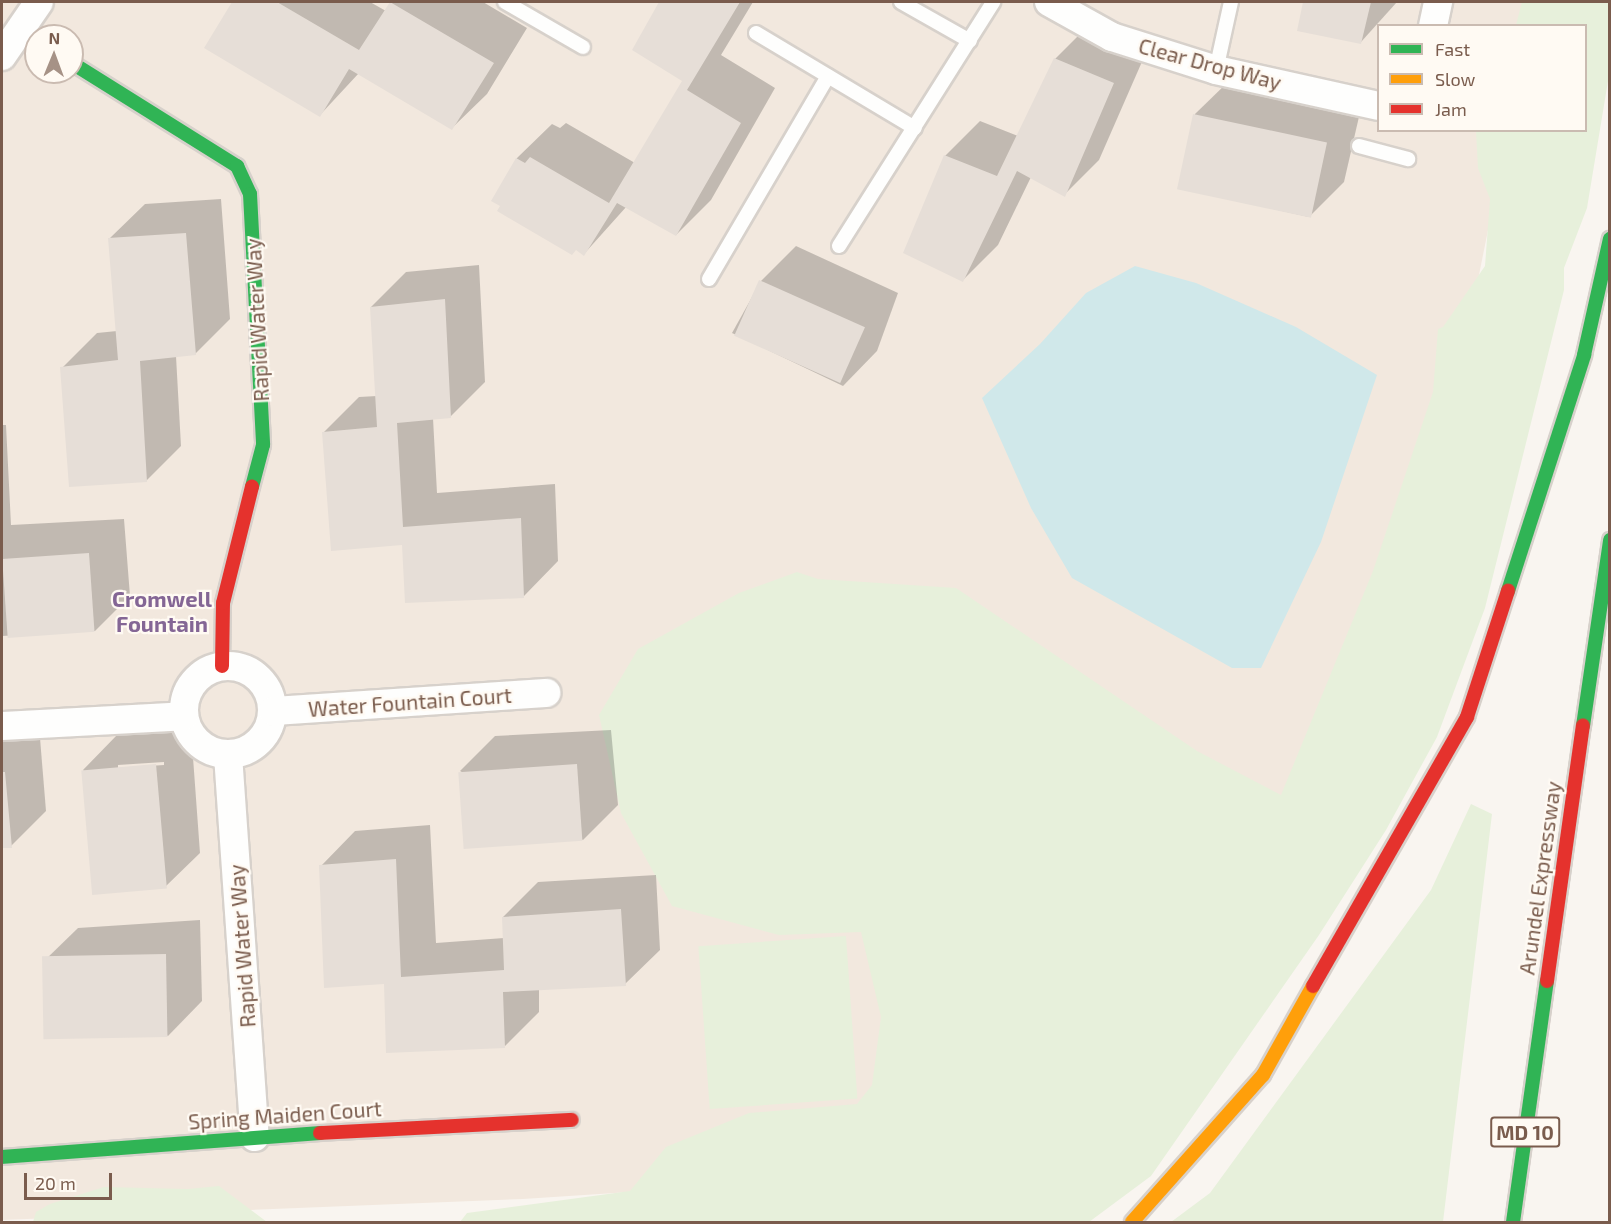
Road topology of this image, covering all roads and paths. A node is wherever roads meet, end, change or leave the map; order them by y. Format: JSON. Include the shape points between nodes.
{"nodes":[{"id":1,"x":39,"y":2,"type":"edge"},
{"id":2,"x":505,"y":2,"type":"edge"},
{"id":3,"x":901,"y":2,"type":"edge"},
{"id":4,"x":993,"y":2,"type":"edge"},
{"id":5,"x":1049,"y":2,"type":"edge"},
{"id":6,"x":1231,"y":2,"type":"edge"},
{"id":7,"x":1438,"y":2,"type":"edge"},
{"id":8,"x":1433,"y":24,"type":"edge"},
{"id":9,"x":19,"y":30,"type":"edge"},
{"id":10,"x":756,"y":33,"type":"dead end"},
{"id":11,"x":969,"y":41,"type":"junction"},
{"id":12,"x":583,"y":47,"type":"dead end"},
{"id":13,"x":2,"y":56,"type":"edge"},
{"id":14,"x":84,"y":70,"type":"edge"},
{"id":15,"x":1216,"y":70,"type":"junction"},
{"id":16,"x":828,"y":76,"type":"junction"},
{"id":17,"x":1377,"y":106,"type":"edge"},
{"id":18,"x":915,"y":129,"type":"junction"},
{"id":19,"x":1359,"y":146,"type":"dead end"},
{"id":20,"x":1408,"y":159,"type":"dead end"},
{"id":21,"x":1610,"y":239,"type":"edge"},
{"id":22,"x":839,"y":246,"type":"dead end"},
{"id":23,"x":709,"y":279,"type":"dead end"},
{"id":24,"x":1610,"y":540,"type":"edge"},
{"id":25,"x":222,"y":666,"type":"junction"},
{"id":26,"x":546,"y":693,"type":"dead end"},
{"id":27,"x":273,"y":711,"type":"junction"},
{"id":28,"x":184,"y":716,"type":"junction"},
{"id":29,"x":2,"y":726,"type":"edge"},
{"id":30,"x":228,"y":755,"type":"junction"},
{"id":31,"x":572,"y":1120,"type":"dead end"},
{"id":32,"x":255,"y":1137,"type":"junction"},
{"id":33,"x":2,"y":1157,"type":"edge"},
{"id":34,"x":1132,"y":1222,"type":"edge"},
{"id":35,"x":1511,"y":1222,"type":"edge"}],
"edges":[{"from":1,"to":9,"type":"street"},
{"from":2,"to":12,"type":"lane"},
{"from":3,"to":11,"type":"lane"},
{"from":4,"to":11,"type":"lane"},
{"from":5,"to":15,"type":"street","name":"Clear Drop Way","via":[[1112,37]]},
{"from":6,"to":15,"type":"lane"},
{"from":7,"to":8,"type":"street"},
{"from":9,"to":13,"type":"street"},
{"from":10,"to":16,"type":"lane"},
{"from":11,"to":18,"type":"lane"},
{"from":14,"to":25,"type":"main road","name":"Rapid Water Way","via":[[237,165],[250,194],[263,445],[223,603]]},
{"from":15,"to":17,"type":"street","name":"Clear Drop Way"},
{"from":16,"to":18,"type":"lane"},
{"from":16,"to":23,"type":"lane"},
{"from":18,"to":22,"type":"lane"},
{"from":19,"to":20,"type":"lane"},
{"from":21,"to":34,"type":"main road","via":[[1584,355],[1467,717],[1263,1075]]},
{"from":24,"to":35,"type":"main road","name":"Arundel Expressway","number":"MD 10"},
{"from":25,"to":27,"type":"street","via":[[252,672],[271,696]]},
{"from":25,"to":28,"type":"street","via":[[197,678],[184,702]]},
{"from":26,"to":27,"type":"street","name":"Water Fountain Court"},
{"from":27,"to":30,"type":"street","via":[[267,730],[254,746]]},
{"from":28,"to":29,"type":"street"},
{"from":28,"to":30,"type":"street","via":[[195,739],[216,753]]},
{"from":30,"to":32,"type":"street","name":"Rapid Water Way"},
{"from":31,"to":32,"type":"main road","name":"Spring Maiden Court"},
{"from":32,"to":33,"type":"main road","name":"Spring Maiden Court"}]}
